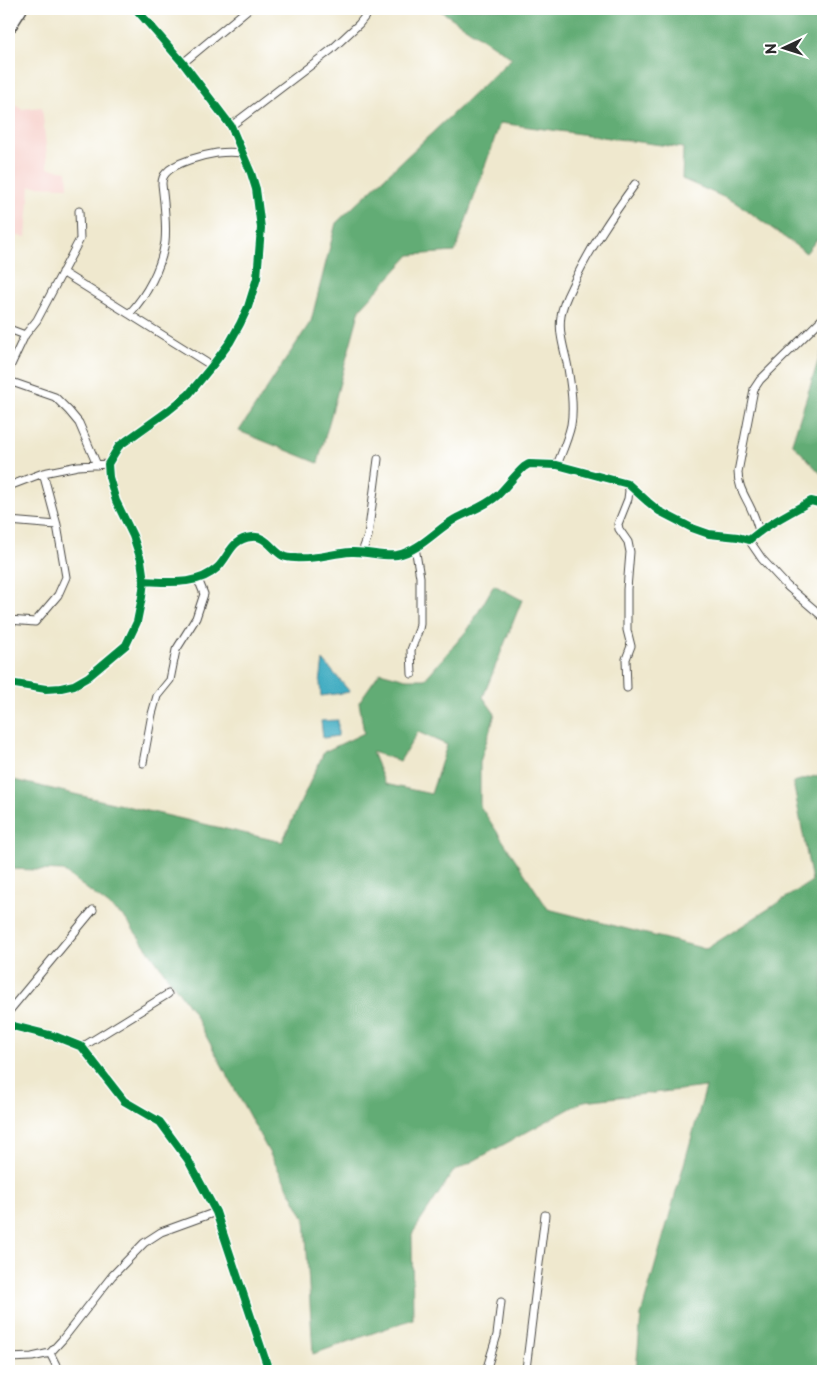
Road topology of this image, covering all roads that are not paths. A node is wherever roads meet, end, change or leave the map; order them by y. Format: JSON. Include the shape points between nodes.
{"nodes":[{"id":1,"x":21,"y":9,"type":"edge"},
{"id":2,"x":136,"y":9,"type":"edge"},
{"id":3,"x":248,"y":9,"type":"edge"},
{"id":4,"x":370,"y":9,"type":"edge"},
{"id":5,"x":9,"y":28,"type":"edge"},
{"id":6,"x":183,"y":63,"type":"junction"},
{"id":7,"x":231,"y":126,"type":"junction"},
{"id":8,"x":242,"y":152,"type":"junction"},
{"id":9,"x":635,"y":184,"type":"dead end"},
{"id":10,"x":79,"y":211,"type":"dead end"},
{"id":11,"x":62,"y":272,"type":"junction"},
{"id":12,"x":129,"y":314,"type":"junction"},
{"id":13,"x":823,"y":318,"type":"edge"},
{"id":14,"x":9,"y":329,"type":"edge"},
{"id":15,"x":25,"y":335,"type":"junction"},
{"id":16,"x":212,"y":366,"type":"junction"},
{"id":17,"x":9,"y":369,"type":"edge"},
{"id":18,"x":9,"y":380,"type":"edge"},
{"id":19,"x":378,"y":459,"type":"dead end"},
{"id":20,"x":108,"y":464,"type":"junction"},
{"id":21,"x":97,"y":465,"type":"junction"},
{"id":22,"x":557,"y":465,"type":"junction"},
{"id":23,"x":43,"y":473,"type":"junction"},
{"id":24,"x":628,"y":484,"type":"junction"},
{"id":25,"x":9,"y":486,"type":"edge"},
{"id":26,"x":823,"y":504,"type":"edge"},
{"id":27,"x":9,"y":521,"type":"edge"},
{"id":28,"x":57,"y":525,"type":"junction"},
{"id":29,"x":759,"y":531,"type":"junction"},
{"id":30,"x":749,"y":540,"type":"junction"},
{"id":31,"x":415,"y":547,"type":"junction"},
{"id":32,"x":362,"y":552,"type":"junction"},
{"id":33,"x":196,"y":580,"type":"junction"},
{"id":34,"x":144,"y":581,"type":"junction"},
{"id":35,"x":823,"y":617,"type":"edge"},
{"id":36,"x":9,"y":620,"type":"edge"},
{"id":37,"x":412,"y":674,"type":"dead end"},
{"id":38,"x":9,"y":683,"type":"edge"},
{"id":39,"x":627,"y":688,"type":"dead end"},
{"id":40,"x":143,"y":763,"type":"dead end"},
{"id":41,"x":94,"y":910,"type":"dead end"},
{"id":42,"x":168,"y":994,"type":"dead end"},
{"id":43,"x":9,"y":1011,"type":"edge"},
{"id":44,"x":9,"y":1025,"type":"edge"},
{"id":45,"x":82,"y":1047,"type":"junction"},
{"id":46,"x":216,"y":1212,"type":"junction"},
{"id":47,"x":545,"y":1215,"type":"dead end"},
{"id":48,"x":501,"y":1302,"type":"dead end"},
{"id":49,"x":50,"y":1354,"type":"junction"},
{"id":50,"x":9,"y":1358,"type":"edge"},
{"id":51,"x":526,"y":1369,"type":"junction"},
{"id":52,"x":59,"y":1371,"type":"edge"},
{"id":53,"x":269,"y":1371,"type":"edge"},
{"id":54,"x":486,"y":1371,"type":"edge"},
{"id":55,"x":499,"y":1371,"type":"edge"},
{"id":56,"x":548,"y":1371,"type":"edge"}],
"edges":[{"from":1,"to":5,"type":"highway"},
{"from":2,"to":6,"type":"street"},
{"from":3,"to":6,"type":"street"},
{"from":4,"to":7,"type":"street","via":[[359,24],[330,50]]},
{"from":6,"to":7,"type":"street"},
{"from":7,"to":8,"type":"street"},
{"from":8,"to":12,"type":"street","via":[[202,156],[177,165],[162,178],[165,218],[160,261],[152,281]]},
{"from":8,"to":16,"type":"street","via":[[256,189],[261,228],[257,278],[240,324]]},
{"from":9,"to":22,"type":"street","via":[[605,226],[580,270],[561,315],[573,406]]},
{"from":10,"to":11,"type":"street","via":[[80,239]]},
{"from":11,"to":12,"type":"street"},
{"from":11,"to":15,"type":"street","via":[[37,320]]},
{"from":12,"to":16,"type":"street"},
{"from":13,"to":29,"type":"street","via":[[754,389],[738,480]]},
{"from":14,"to":15,"type":"street"},
{"from":15,"to":17,"type":"street"},
{"from":16,"to":20,"type":"street","via":[[189,394],[119,446]]},
{"from":18,"to":21,"type":"street","via":[[60,401],[79,423]]},
{"from":19,"to":32,"type":"street","via":[[368,536]]},
{"from":20,"to":21,"type":"street"},
{"from":20,"to":34,"type":"street","via":[[116,501],[141,560]]},
{"from":21,"to":23,"type":"street"},
{"from":22,"to":24,"type":"street"},
{"from":22,"to":31,"type":"street","via":[[524,466],[490,502],[454,520]]},
{"from":23,"to":25,"type":"street"},
{"from":23,"to":28,"type":"street"},
{"from":24,"to":30,"type":"street","via":[[659,511],[684,524],[709,534]]},
{"from":24,"to":39,"type":"street","via":[[628,498],[618,524],[630,552],[627,630],[631,646],[626,659]]},
{"from":26,"to":29,"type":"street","via":[[811,501]]},
{"from":27,"to":28,"type":"street"},
{"from":28,"to":36,"type":"street","via":[[66,577],[58,595],[35,622]]},
{"from":29,"to":30,"type":"street"},
{"from":30,"to":35,"type":"street","via":[[787,586]]},
{"from":31,"to":32,"type":"street","via":[[398,554]]},
{"from":31,"to":37,"type":"street","via":[[420,577],[420,624],[411,650]]},
{"from":32,"to":33,"type":"street","via":[[288,558],[254,536],[235,544],[217,568]]},
{"from":33,"to":34,"type":"street"},
{"from":33,"to":40,"type":"street","via":[[204,594],[196,618],[176,650],[170,680],[157,696]]},
{"from":34,"to":38,"type":"street","via":[[137,622],[126,645],[88,677],[61,688]]},
{"from":41,"to":43,"type":"street"},
{"from":42,"to":45,"type":"street"},
{"from":44,"to":45,"type":"street"},
{"from":45,"to":46,"type":"street","via":[[124,1101],[160,1122],[188,1160]]},
{"from":46,"to":49,"type":"street","via":[[144,1242],[112,1276]]},
{"from":46,"to":53,"type":"street"},
{"from":47,"to":51,"type":"street"},
{"from":48,"to":54,"type":"street","via":[[497,1335]]},
{"from":49,"to":50,"type":"street"},
{"from":49,"to":52,"type":"street"},
{"from":51,"to":55,"type":"street"},
{"from":51,"to":56,"type":"street"}]}
